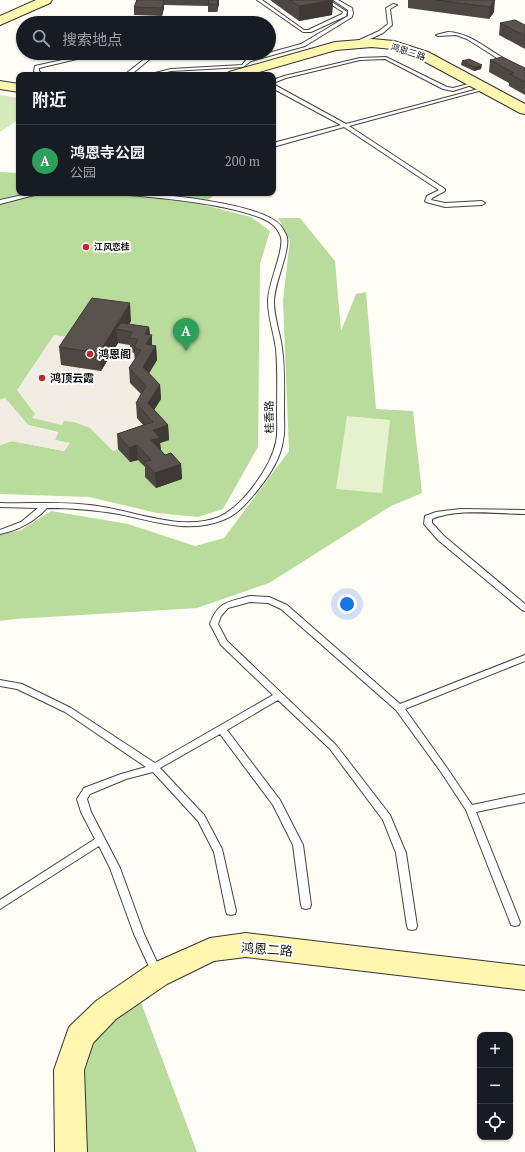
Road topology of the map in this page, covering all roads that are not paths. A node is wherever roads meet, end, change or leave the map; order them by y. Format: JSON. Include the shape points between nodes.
{"nodes":[{"id":1,"x":32,"y":0,"type":"edge"},
{"id":2,"x":46,"y":0,"type":"edge"},
{"id":3,"x":259,"y":0,"type":"edge"},
{"id":4,"x":326,"y":0,"type":"edge"},
{"id":5,"x":336,"y":0,"type":"edge"},
{"id":6,"x":395,"y":5,"type":"dead end"},
{"id":7,"x":0,"y":15,"type":"edge"},
{"id":8,"x":0,"y":21,"type":"edge"},
{"id":9,"x":438,"y":35,"type":"dead end"},
{"id":10,"x":352,"y":45,"type":"junction"},
{"id":11,"x":276,"y":52,"type":"edge"},
{"id":12,"x":68,"y":60,"type":"edge"},
{"id":13,"x":145,"y":60,"type":"edge"},
{"id":14,"x":249,"y":60,"type":"edge"},
{"id":15,"x":241,"y":71,"type":"edge"},
{"id":16,"x":38,"y":72,"type":"edge"},
{"id":17,"x":131,"y":72,"type":"edge"},
{"id":18,"x":163,"y":72,"type":"edge"},
{"id":19,"x":525,"y":72,"type":"edge"},
{"id":20,"x":276,"y":81,"type":"edge"},
{"id":21,"x":0,"y":85,"type":"edge"},
{"id":22,"x":480,"y":86,"type":"junction"},
{"id":23,"x":16,"y":88,"type":"edge"},
{"id":24,"x":276,"y":88,"type":"edge"},
{"id":25,"x":525,"y":110,"type":"edge"},
{"id":26,"x":346,"y":126,"type":"junction"},
{"id":27,"x":276,"y":144,"type":"edge"},
{"id":28,"x":26,"y":196,"type":"edge"},
{"id":29,"x":152,"y":196,"type":"edge"},
{"id":30,"x":0,"y":202,"type":"edge"},
{"id":31,"x":482,"y":203,"type":"dead end"},
{"id":32,"x":0,"y":505,"type":"edge"},
{"id":33,"x":44,"y":507,"type":"junction"},
{"id":34,"x":525,"y":512,"type":"edge"},
{"id":35,"x":0,"y":532,"type":"edge"},
{"id":36,"x":525,"y":608,"type":"edge"},
{"id":37,"x":525,"y":658,"type":"edge"},
{"id":38,"x":0,"y":683,"type":"edge"},
{"id":39,"x":279,"y":695,"type":"junction"},
{"id":40,"x":399,"y":708,"type":"junction"},
{"id":41,"x":221,"y":729,"type":"junction"},
{"id":42,"x":154,"y":767,"type":"junction"},
{"id":43,"x":525,"y":798,"type":"edge"},
{"id":44,"x":470,"y":809,"type":"junction"},
{"id":45,"x":101,"y":840,"type":"junction"},
{"id":46,"x":0,"y":905,"type":"edge"},
{"id":47,"x":306,"y":905,"type":"dead end"},
{"id":48,"x":231,"y":911,"type":"dead end"},
{"id":49,"x":515,"y":922,"type":"dead end"},
{"id":50,"x":412,"y":926,"type":"dead end"},
{"id":51,"x":157,"y":975,"type":"junction"},
{"id":52,"x":525,"y":978,"type":"edge"},
{"id":53,"x":70,"y":1152,"type":"edge"}],
"edges":[{"from":1,"to":7,"type":"street"},
{"from":2,"to":8,"type":"street"},
{"from":3,"to":4,"type":"lane","via":[[303,31],[309,31],[344,15],[345,12]]},
{"from":5,"to":11,"type":"lane","via":[[350,9],[350,17],[303,45]]},
{"from":6,"to":10,"type":"lane","via":[[388,8],[390,24],[381,32]]},
{"from":9,"to":19,"type":"lane","via":[[459,33],[468,36]]},
{"from":10,"to":15,"type":"street","name":"鸿恩三路","via":[[335,46]]},
{"from":10,"to":22,"type":"street","name":"鸿恩三路","via":[[394,45],[423,55]]},
{"from":12,"to":16,"type":"lane","via":[[37,67]]},
{"from":13,"to":17,"type":"lane"},
{"from":14,"to":15,"type":"lane"},
{"from":15,"to":18,"type":"lane"},
{"from":20,"to":22,"type":"lane","via":[[370,58],[386,58],[444,88],[452,90]]},
{"from":21,"to":23,"type":"street"},
{"from":22,"to":25,"type":"street","name":"鸿恩三路"},
{"from":22,"to":26,"type":"lane"},
{"from":24,"to":26,"type":"lane"},
{"from":26,"to":27,"type":"lane"},
{"from":26,"to":31,"type":"lane","via":[[443,190],[429,197],[428,201],[445,205]]},
{"from":28,"to":30,"type":"lane"},
{"from":29,"to":33,"type":"lane","name":"桂香路","via":[[257,213],[270,219],[284,235],[271,293],[279,350],[280,440],[277,454],[240,507],[229,516],[214,522],[199,525],[181,524],[102,509]]},
{"from":32,"to":33,"type":"lane","name":"桂香路"},
{"from":33,"to":35,"type":"lane","via":[[30,520]]},
{"from":34,"to":36,"type":"lane","via":[[446,512],[428,518],[428,524],[441,538]]},
{"from":37,"to":40,"type":"lane"},
{"from":38,"to":42,"type":"lane","via":[[20,686],[68,710]]},
{"from":39,"to":40,"type":"lane","via":[[224,643],[214,624],[217,615],[225,606],[250,599],[269,600],[284,607]]},
{"from":39,"to":41,"type":"lane"},
{"from":39,"to":50,"type":"lane","via":[[333,748],[387,818],[401,853]]},
{"from":40,"to":44,"type":"lane"},
{"from":41,"to":42,"type":"lane"},
{"from":41,"to":47,"type":"lane","via":[[277,803],[298,845]]},
{"from":42,"to":45,"type":"lane","via":[[87,791],[82,799]]},
{"from":42,"to":48,"type":"lane","via":[[201,818],[219,852]]},
{"from":43,"to":44,"type":"lane"},
{"from":44,"to":49,"type":"lane"},
{"from":45,"to":46,"type":"lane"},
{"from":45,"to":51,"type":"lane","via":[[115,868]]},
{"from":51,"to":52,"type":"street","name":"鸿恩二路","via":[[210,950],[246,945]]},
{"from":51,"to":53,"type":"street","name":"鸿恩二路","via":[[106,1010],[80,1036],[69,1070]]}]}
